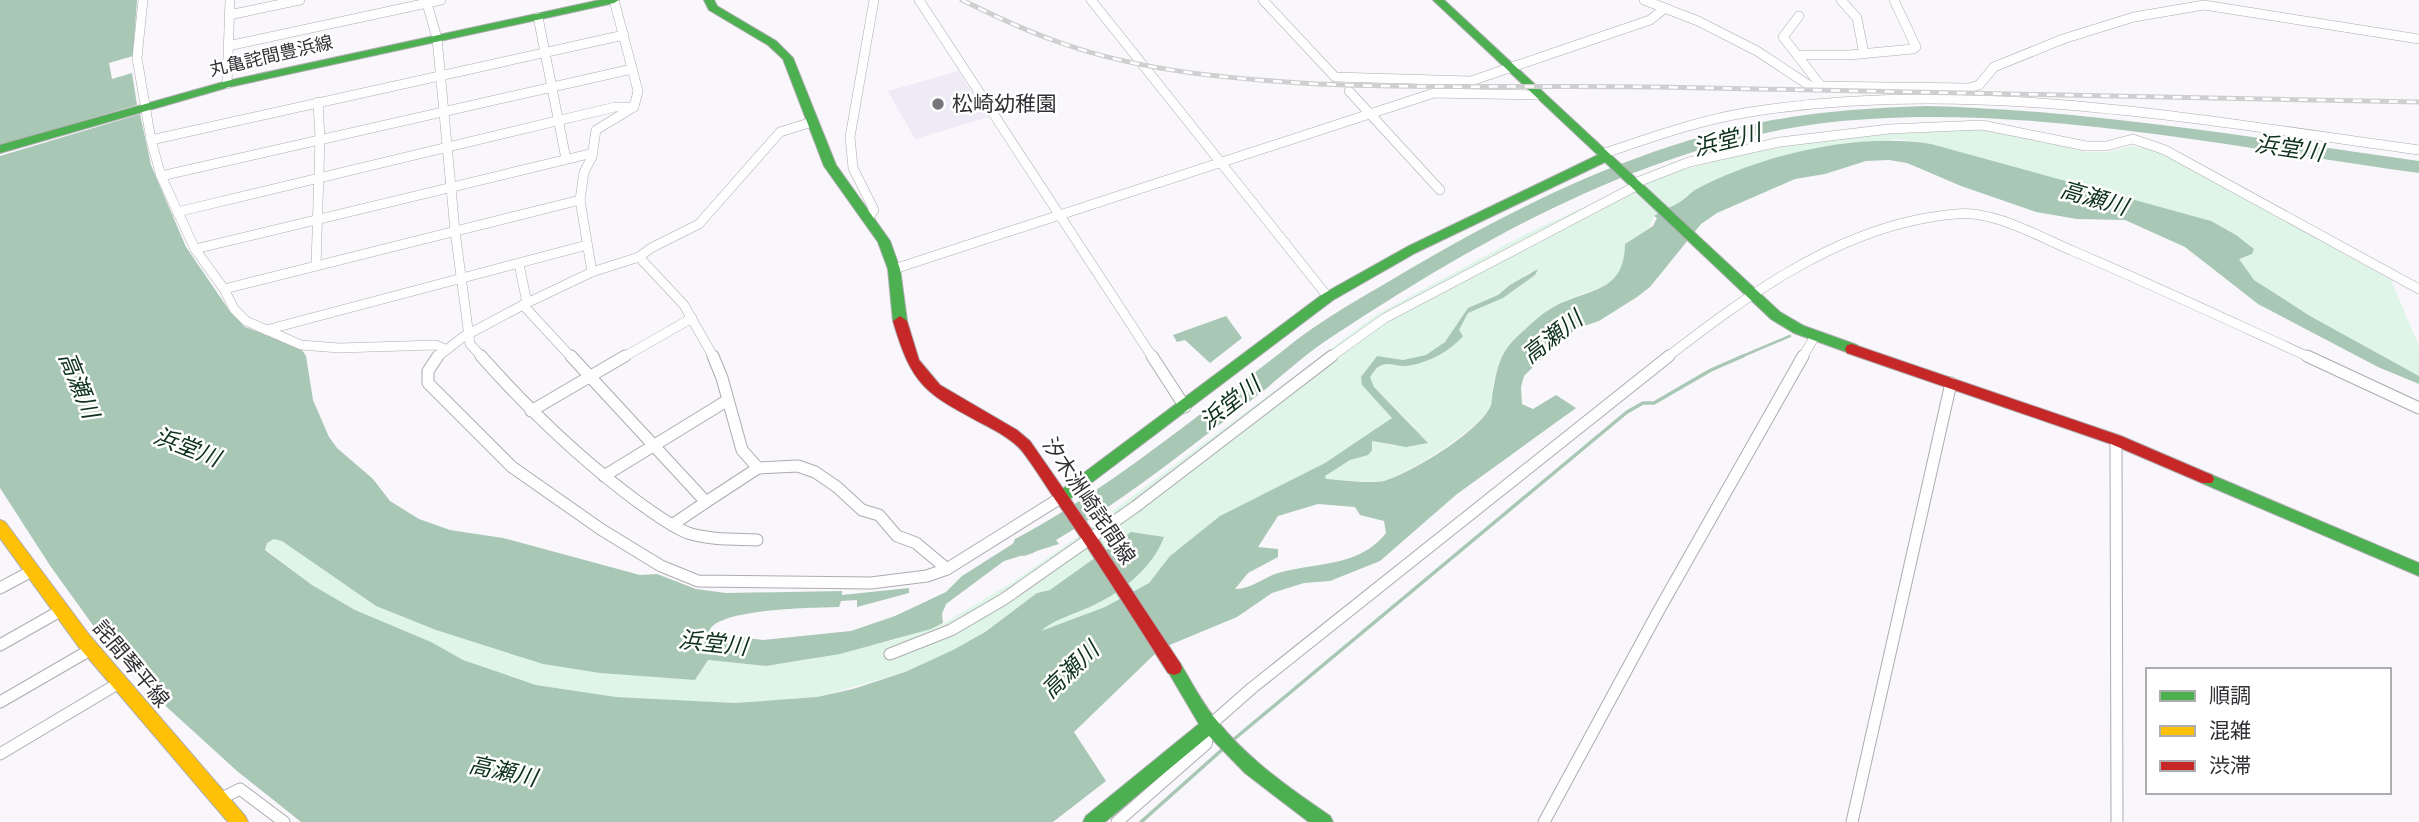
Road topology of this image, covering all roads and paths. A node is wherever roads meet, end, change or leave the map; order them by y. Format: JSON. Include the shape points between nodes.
{"nodes":[{"id":1,"x":143,"y":0,"type":"edge"},
{"id":2,"x":230,"y":0,"type":"edge"},
{"id":3,"x":300,"y":0,"type":"edge"},
{"id":4,"x":442,"y":0,"type":"edge"},
{"id":5,"x":537,"y":0,"type":"edge"},
{"id":6,"x":614,"y":0,"type":"edge"},
{"id":7,"x":709,"y":0,"type":"edge"},
{"id":8,"x":874,"y":0,"type":"edge"},
{"id":9,"x":919,"y":0,"type":"edge"},
{"id":10,"x":1091,"y":0,"type":"edge"},
{"id":11,"x":1263,"y":0,"type":"edge"},
{"id":12,"x":1438,"y":0,"type":"edge"},
{"id":13,"x":1644,"y":0,"type":"edge"},
{"id":14,"x":1841,"y":0,"type":"edge"},
{"id":15,"x":1894,"y":0,"type":"edge"},
{"id":16,"x":426,"y":2,"type":"edge"},
{"id":17,"x":1665,"y":8,"type":"junction"},
{"id":18,"x":229,"y":15,"type":"junction"},
{"id":19,"x":538,"y":16,"type":"junction"},
{"id":20,"x":1799,"y":16,"type":"dead end"},
{"id":21,"x":624,"y":35,"type":"junction"},
{"id":22,"x":438,"y":38,"type":"junction"},
{"id":23,"x":2419,"y":40,"type":"edge"},
{"id":24,"x":228,"y":46,"type":"junction"},
{"id":25,"x":546,"y":52,"type":"junction"},
{"id":26,"x":1864,"y":54,"type":"junction"},
{"id":27,"x":1803,"y":55,"type":"dead end"},
{"id":28,"x":1509,"y":67,"type":"junction"},
{"id":29,"x":632,"y":69,"type":"junction"},
{"id":30,"x":442,"y":75,"type":"junction"},
{"id":31,"x":227,"y":84,"type":"junction"},
{"id":32,"x":1821,"y":86,"type":"junction"},
{"id":33,"x":551,"y":87,"type":"junction"},
{"id":34,"x":1349,"y":91,"type":"dead end"},
{"id":35,"x":1539,"y":95,"type":"junction"},
{"id":36,"x":317,"y":102,"type":"junction"},
{"id":37,"x":146,"y":106,"type":"junction"},
{"id":38,"x":634,"y":107,"type":"junction"},
{"id":39,"x":444,"y":110,"type":"junction"},
{"id":40,"x":1370,"y":114,"type":"junction"},
{"id":41,"x":559,"y":121,"type":"junction"},
{"id":42,"x":812,"y":122,"type":"junction"},
{"id":43,"x":320,"y":139,"type":"junction"},
{"id":44,"x":151,"y":140,"type":"junction"},
{"id":45,"x":447,"y":148,"type":"junction"},
{"id":46,"x":0,"y":149,"type":"edge"},
{"id":47,"x":2419,"y":150,"type":"edge"},
{"id":48,"x":593,"y":153,"type":"junction"},
{"id":49,"x":1604,"y":156,"type":"junction"},
{"id":50,"x":566,"y":159,"type":"junction"},
{"id":51,"x":1221,"y":164,"type":"junction"},
{"id":52,"x":161,"y":176,"type":"junction"},
{"id":53,"x":318,"y":177,"type":"junction"},
{"id":54,"x":1636,"y":184,"type":"junction"},
{"id":55,"x":452,"y":188,"type":"junction"},
{"id":56,"x":1440,"y":190,"type":"dead end"},
{"id":57,"x":580,"y":200,"type":"junction"},
{"id":58,"x":177,"y":212,"type":"junction"},
{"id":59,"x":1058,"y":216,"type":"junction"},
{"id":60,"x":868,"y":218,"type":"junction"},
{"id":61,"x":316,"y":221,"type":"junction"},
{"id":62,"x":455,"y":231,"type":"junction"},
{"id":63,"x":587,"y":245,"type":"junction"},
{"id":64,"x":195,"y":249,"type":"junction"},
{"id":65,"x":639,"y":257,"type":"junction"},
{"id":66,"x":519,"y":264,"type":"junction"},
{"id":67,"x":316,"y":266,"type":"junction"},
{"id":68,"x":894,"y":269,"type":"junction"},
{"id":69,"x":592,"y":272,"type":"junction"},
{"id":70,"x":463,"y":278,"type":"junction"},
{"id":71,"x":224,"y":289,"type":"junction"},
{"id":72,"x":2419,"y":289,"type":"edge"},
{"id":73,"x":1754,"y":293,"type":"junction"},
{"id":74,"x":1328,"y":297,"type":"junction"},
{"id":75,"x":525,"y":304,"type":"junction"},
{"id":76,"x":692,"y":318,"type":"junction"},
{"id":77,"x":266,"y":330,"type":"junction"},
{"id":78,"x":469,"y":335,"type":"junction"},
{"id":79,"x":1815,"y":336,"type":"junction"},
{"id":80,"x":445,"y":349,"type":"junction"},
{"id":81,"x":590,"y":378,"type":"junction"},
{"id":82,"x":1951,"y":383,"type":"junction"},
{"id":83,"x":728,"y":400,"type":"junction"},
{"id":84,"x":1185,"y":407,"type":"junction"},
{"id":85,"x":2419,"y":408,"type":"edge"},
{"id":86,"x":531,"y":411,"type":"junction"},
{"id":87,"x":2116,"y":440,"type":"junction"},
{"id":88,"x":653,"y":445,"type":"junction"},
{"id":89,"x":758,"y":468,"type":"junction"},
{"id":90,"x":604,"y":476,"type":"junction"},
{"id":91,"x":1062,"y":497,"type":"junction"},
{"id":92,"x":706,"y":502,"type":"junction"},
{"id":93,"x":672,"y":525,"type":"junction"},
{"id":94,"x":1,"y":531,"type":"edge"},
{"id":95,"x":1088,"y":537,"type":"junction"},
{"id":96,"x":757,"y":540,"type":"dead end"},
{"id":97,"x":947,"y":569,"type":"junction"},
{"id":98,"x":2419,"y":570,"type":"edge"},
{"id":99,"x":30,"y":572,"type":"junction"},
{"id":100,"x":0,"y":588,"type":"edge"},
{"id":101,"x":60,"y":611,"type":"junction"},
{"id":102,"x":0,"y":645,"type":"edge"},
{"id":103,"x":90,"y":650,"type":"junction"},
{"id":104,"x":890,"y":654,"type":"dead end"},
{"id":105,"x":119,"y":683,"type":"junction"},
{"id":106,"x":0,"y":702,"type":"edge"},
{"id":107,"x":1208,"y":723,"type":"junction"},
{"id":108,"x":0,"y":754,"type":"edge"},
{"id":109,"x":220,"y":800,"type":"junction"},
{"id":110,"x":239,"y":822,"type":"edge"},
{"id":111,"x":284,"y":822,"type":"edge"},
{"id":112,"x":1092,"y":822,"type":"edge"},
{"id":113,"x":1117,"y":822,"type":"edge"},
{"id":114,"x":1324,"y":822,"type":"edge"},
{"id":115,"x":1544,"y":822,"type":"edge"},
{"id":116,"x":1852,"y":822,"type":"edge"},
{"id":117,"x":2117,"y":822,"type":"edge"}],
"edges":[{"from":1,"to":37,"type":"street","via":[[137,58]]},
{"from":2,"to":18,"type":"street"},
{"from":3,"to":18,"type":"street"},
{"from":4,"to":16,"type":"street"},
{"from":5,"to":19,"type":"main road"},
{"from":6,"to":19,"type":"main road","name":"丸亀詫間豊浜線"},
{"from":6,"to":21,"type":"street"},
{"from":7,"to":42,"type":"main road","name":"汐木洲崎詫間線","via":[[723,15],[781,49]]},
{"from":8,"to":60,"type":"street","via":[[850,137],[853,168],[874,210]]},
{"from":9,"to":59,"type":"street"},
{"from":10,"to":51,"type":"street"},
{"from":11,"to":28,"type":"street","via":[[1335,77],[1471,80]]},
{"from":12,"to":28,"type":"main road"},
{"from":13,"to":17,"type":"street"},
{"from":14,"to":26,"type":"street","via":[[1857,18]]},
{"from":15,"to":26,"type":"street","via":[[1916,47]]},
{"from":16,"to":22,"type":"street"},
{"from":16,"to":24,"type":"street"},
{"from":17,"to":28,"type":"street","via":[[1650,20]]},
{"from":17,"to":32,"type":"street","via":[[1757,51],[1810,86]]},
{"from":18,"to":24,"type":"street"},
{"from":19,"to":22,"type":"main road","name":"丸亀詫間豊浜線"},
{"from":19,"to":25,"type":"street"},
{"from":20,"to":32,"type":"street","via":[[1783,37]]},
{"from":21,"to":25,"type":"street"},
{"from":21,"to":29,"type":"street"},
{"from":22,"to":30,"type":"street"},
{"from":22,"to":31,"type":"main road","name":"丸亀詫間豊浜線"},
{"from":23,"to":32,"type":"street","via":[[2204,5],[2145,14],[2063,39],[1994,67],[1979,85],[1969,88]]},
{"from":24,"to":31,"type":"street"},
{"from":25,"to":30,"type":"street"},
{"from":25,"to":33,"type":"street"},
{"from":26,"to":27,"type":"street"},
{"from":28,"to":35,"type":"main road"},
{"from":29,"to":33,"type":"street"},
{"from":29,"to":38,"type":"street","via":[[638,91]]},
{"from":30,"to":36,"type":"street"},
{"from":30,"to":39,"type":"street"},
{"from":31,"to":37,"type":"main road","name":"丸亀詫間豊浜線"},
{"from":33,"to":39,"type":"street"},
{"from":33,"to":41,"type":"street"},
{"from":34,"to":40,"type":"street"},
{"from":35,"to":40,"type":"street","via":[[1434,93]]},
{"from":35,"to":49,"type":"main road"},
{"from":36,"to":43,"type":"street"},
{"from":36,"to":44,"type":"street"},
{"from":37,"to":44,"type":"street"},
{"from":37,"to":46,"type":"main road","name":"丸亀詫間豊浜線"},
{"from":38,"to":41,"type":"street"},
{"from":38,"to":48,"type":"street","via":[[596,130]]},
{"from":39,"to":43,"type":"street"},
{"from":39,"to":45,"type":"street"},
{"from":40,"to":51,"type":"street"},
{"from":40,"to":56,"type":"street"},
{"from":41,"to":45,"type":"street"},
{"from":41,"to":50,"type":"street"},
{"from":42,"to":60,"type":"main road","name":"汐木洲崎詫間線","via":[[830,166]]},
{"from":42,"to":65,"type":"street","via":[[780,132],[699,224]]},
{"from":43,"to":52,"type":"street"},
{"from":43,"to":53,"type":"street"},
{"from":44,"to":52,"type":"street"},
{"from":45,"to":53,"type":"street"},
{"from":45,"to":55,"type":"street"},
{"from":47,"to":49,"type":"street","via":[[2080,107],[1883,100],[1803,104],[1729,116]]},
{"from":48,"to":50,"type":"street"},
{"from":48,"to":57,"type":"street","via":[[584,172]]},
{"from":49,"to":54,"type":"main road"},
{"from":49,"to":74,"type":"main road","via":[[1411,250]]},
{"from":50,"to":55,"type":"street"},
{"from":51,"to":59,"type":"street"},
{"from":51,"to":74,"type":"street"},
{"from":52,"to":58,"type":"street"},
{"from":53,"to":58,"type":"street"},
{"from":53,"to":61,"type":"street"},
{"from":54,"to":72,"type":"street","via":[[1689,162],[1851,132],[1972,124],[2087,146],[2133,139],[2165,150]]},
{"from":54,"to":73,"type":"main road"},
{"from":54,"to":95,"type":"street","via":[[1385,318],[1135,507]]},
{"from":55,"to":61,"type":"street"},
{"from":55,"to":62,"type":"street"},
{"from":57,"to":62,"type":"street"},
{"from":57,"to":63,"type":"street"},
{"from":58,"to":64,"type":"street"},
{"from":59,"to":68,"type":"street"},
{"from":59,"to":84,"type":"street"},
{"from":60,"to":68,"type":"main road","name":"汐木洲崎詫間線","via":[[884,241]]},
{"from":61,"to":64,"type":"street"},
{"from":61,"to":67,"type":"street"},
{"from":62,"to":67,"type":"street"},
{"from":62,"to":70,"type":"street"},
{"from":63,"to":66,"type":"street"},
{"from":63,"to":69,"type":"street"},
{"from":64,"to":71,"type":"street"},
{"from":65,"to":69,"type":"street"},
{"from":65,"to":76,"type":"street"},
{"from":66,"to":70,"type":"street"},
{"from":66,"to":75,"type":"street"},
{"from":67,"to":71,"type":"street"},
{"from":68,"to":91,"type":"main road","name":"汐木洲崎詫間線","via":[[897,312],[913,363],[947,398],[1013,434]]},
{"from":69,"to":75,"type":"street"},
{"from":70,"to":77,"type":"street"},
{"from":70,"to":78,"type":"street"},
{"from":71,"to":77,"type":"street","via":[[246,321]]},
{"from":73,"to":79,"type":"main road","via":[[1777,317]]},
{"from":73,"to":85,"type":"street","via":[[1818,254],[1893,224],[1973,214],[2077,252]]},
{"from":73,"to":107,"type":"street","via":[[1578,426]]},
{"from":74,"to":84,"type":"main road"},
{"from":75,"to":78,"type":"street"},
{"from":75,"to":81,"type":"street"},
{"from":76,"to":81,"type":"street"},
{"from":76,"to":83,"type":"street"},
{"from":77,"to":80,"type":"street","via":[[300,345],[436,345]]},
{"from":78,"to":80,"type":"street"},
{"from":78,"to":86,"type":"street","via":[[470,344]]},
{"from":79,"to":82,"type":"main road"},
{"from":79,"to":115,"type":"street"},
{"from":80,"to":97,"type":"street","via":[[429,365],[428,383],[474,432],[512,467],[661,566],[698,580],[725,583],[897,580]]},
{"from":81,"to":86,"type":"street"},
{"from":81,"to":88,"type":"street"},
{"from":82,"to":87,"type":"main road"},
{"from":82,"to":116,"type":"street"},
{"from":83,"to":88,"type":"street"},
{"from":83,"to":89,"type":"street","via":[[742,450]]},
{"from":84,"to":91,"type":"main road"},
{"from":86,"to":90,"type":"street"},
{"from":87,"to":98,"type":"main road"},
{"from":87,"to":117,"type":"street"},
{"from":88,"to":90,"type":"street"},
{"from":88,"to":92,"type":"street"},
{"from":89,"to":92,"type":"street"},
{"from":89,"to":97,"type":"street","via":[[798,466],[815,472]]},
{"from":90,"to":93,"type":"street"},
{"from":91,"to":95,"type":"main road","name":"汐木洲崎詫間線"},
{"from":91,"to":97,"type":"street"},
{"from":92,"to":93,"type":"street"},
{"from":93,"to":96,"type":"street","via":[[708,538]]},
{"from":94,"to":99,"type":"main road","name":"詫間琴平線"},
{"from":95,"to":104,"type":"street","via":[[981,614]]},
{"from":95,"to":107,"type":"main road","name":"汐木洲崎詫間線"},
{"from":99,"to":100,"type":"street"},
{"from":99,"to":101,"type":"main road","name":"詫間琴平線"},
{"from":101,"to":102,"type":"street"},
{"from":101,"to":103,"type":"main road","name":"詫間琴平線"},
{"from":103,"to":105,"type":"main road","name":"詫間琴平線"},
{"from":103,"to":106,"type":"street"},
{"from":105,"to":108,"type":"street"},
{"from":105,"to":109,"type":"main road","name":"詫間琴平線"},
{"from":107,"to":112,"type":"main road"},
{"from":107,"to":113,"type":"street","via":[[1206,744]]},
{"from":107,"to":114,"type":"main road","name":"汐木洲崎詫間線","via":[[1233,751]]},
{"from":109,"to":110,"type":"main road","name":"詫間琴平線"},
{"from":109,"to":111,"type":"street","via":[[240,789]]}]}
